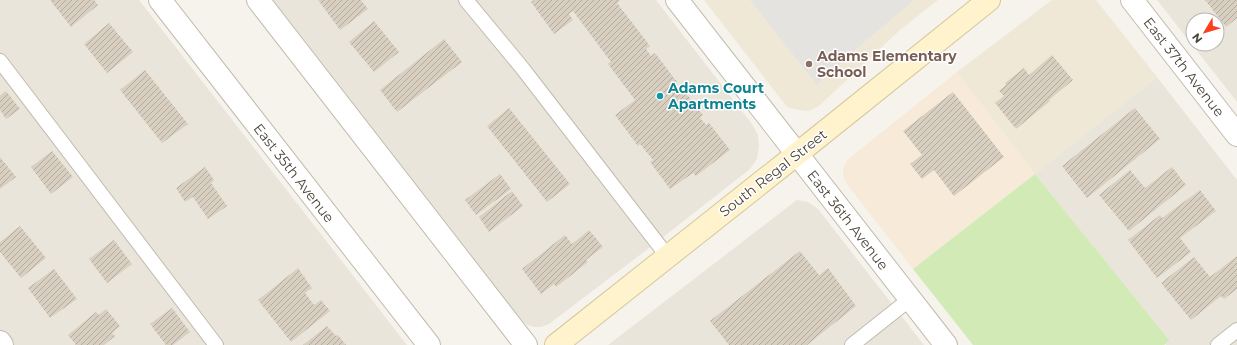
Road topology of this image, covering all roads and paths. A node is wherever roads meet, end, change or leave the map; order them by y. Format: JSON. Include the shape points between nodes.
{"nodes":[{"id":1,"x":160,"y":0,"type":"edge"},
{"id":2,"x":258,"y":0,"type":"edge"},
{"id":3,"x":466,"y":0,"type":"edge"},
{"id":4,"x":677,"y":0,"type":"edge"},
{"id":5,"x":989,"y":0,"type":"edge"},
{"id":6,"x":1132,"y":0,"type":"edge"},
{"id":7,"x":0,"y":61,"type":"edge"},
{"id":8,"x":1237,"y":135,"type":"edge"},
{"id":9,"x":797,"y":154,"type":"junction"},
{"id":10,"x":668,"y":257,"type":"junction"},
{"id":11,"x":910,"y":299,"type":"junction"},
{"id":12,"x":1237,"y":330,"type":"edge"},
{"id":13,"x":0,"y":342,"type":"edge"},
{"id":14,"x":2,"y":345,"type":"edge"},
{"id":15,"x":216,"y":345,"type":"edge"},
{"id":16,"x":428,"y":345,"type":"edge"},
{"id":17,"x":526,"y":345,"type":"edge"},
{"id":18,"x":556,"y":345,"type":"edge"},
{"id":19,"x":852,"y":345,"type":"edge"},
{"id":20,"x":946,"y":345,"type":"edge"},
{"id":21,"x":1218,"y":345,"type":"edge"}],
"edges":[{"from":1,"to":16,"type":"street","name":"East 35th Avenue"},
{"from":2,"to":17,"type":"street"},
{"from":3,"to":10,"type":"lane","via":[[523,69]]},
{"from":4,"to":9,"type":"street","name":"East 36th Avenue"},
{"from":5,"to":9,"type":"main road","name":"South Regal Street"},
{"from":6,"to":8,"type":"street","name":"East 37th Avenue"},
{"from":7,"to":15,"type":"lane"},
{"from":9,"to":10,"type":"main road","name":"South Regal Street"},
{"from":9,"to":11,"type":"street","name":"East 36th Avenue"},
{"from":10,"to":18,"type":"main road","name":"South Regal Street"},
{"from":11,"to":19,"type":"lane"},
{"from":11,"to":20,"type":"street","name":"East 36th Avenue"},
{"from":12,"to":21,"type":"lane"},
{"from":13,"to":14,"type":"street"}]}
